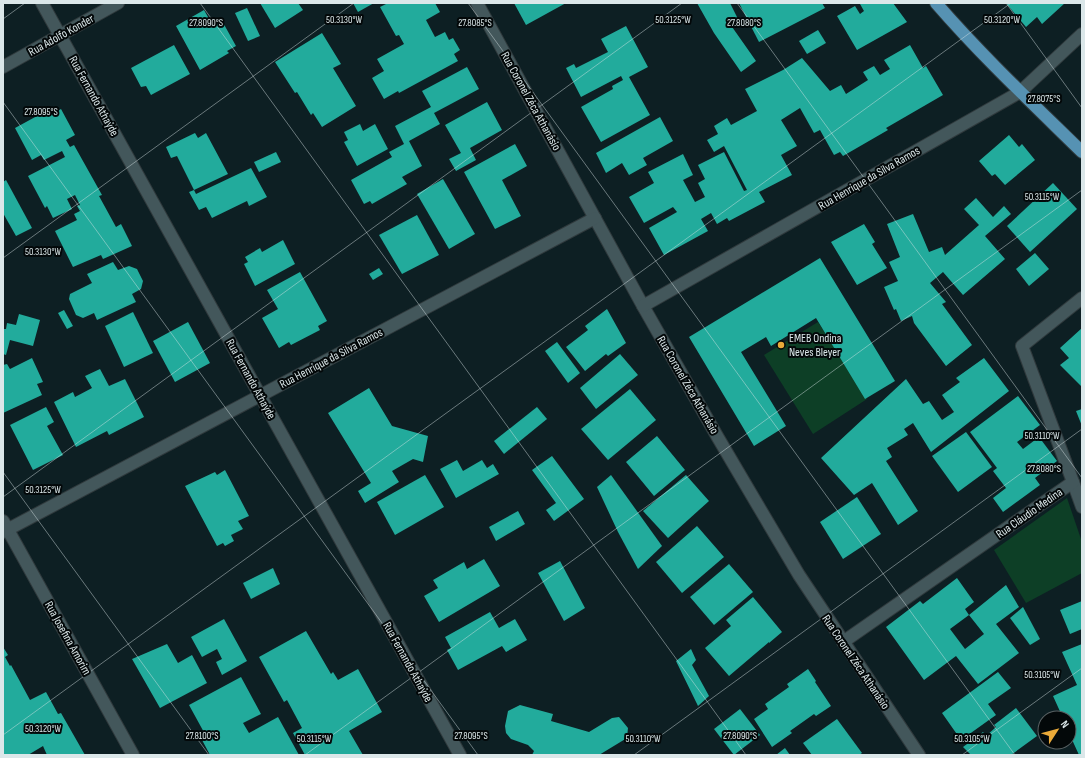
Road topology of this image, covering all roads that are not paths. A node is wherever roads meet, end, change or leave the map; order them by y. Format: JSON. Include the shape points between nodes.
{"nodes":[{"id":1,"x":42,"y":3,"type":"edge"},
{"id":2,"x":118,"y":3,"type":"edge"},
{"id":3,"x":476,"y":3,"type":"edge"},
{"id":4,"x":936,"y":3,"type":"edge"},
{"id":5,"x":1082,"y":34,"type":"edge"},
{"id":6,"x":60,"y":35,"type":"junction"},
{"id":7,"x":3,"y":67,"type":"edge"},
{"id":8,"x":1020,"y":92,"type":"junction"},
{"id":9,"x":1082,"y":152,"type":"edge"},
{"id":10,"x":595,"y":218,"type":"junction"},
{"id":11,"x":1082,"y":298,"type":"edge"},
{"id":12,"x":643,"y":306,"type":"junction"},
{"id":13,"x":260,"y":396,"type":"junction"},
{"id":14,"x":1073,"y":482,"type":"junction"},
{"id":15,"x":1082,"y":507,"type":"edge"},
{"id":16,"x":5,"y":528,"type":"edge"},
{"id":17,"x":843,"y":642,"type":"junction"},
{"id":18,"x":133,"y":755,"type":"edge"},
{"id":19,"x":460,"y":755,"type":"edge"},
{"id":20,"x":919,"y":755,"type":"edge"}],
"edges":[{"from":1,"to":6,"type":"street","name":"Rua Fernando Athaýde"},
{"from":2,"to":6,"type":"street","name":"Rua Adolfo Konder"},
{"from":3,"to":10,"type":"street","name":"Rua Coronel Zéca Athanásio"},
{"from":4,"to":8,"type":"main road"},
{"from":5,"to":8,"type":"street","name":"Rua Henrique da Silva Ramos"},
{"from":6,"to":7,"type":"street","name":"Rua Adolfo Konder"},
{"from":6,"to":13,"type":"street","name":"Rua Fernando Athaýde"},
{"from":8,"to":9,"type":"main road"},
{"from":8,"to":12,"type":"street","name":"Rua Henrique da Silva Ramos"},
{"from":10,"to":12,"type":"street","name":"Rua Coronel Zéca Athanásio"},
{"from":10,"to":13,"type":"street","name":"Rua Henrique da Silva Ramos"},
{"from":11,"to":14,"type":"street","name":"Rua Cláudio Medina","via":[[1022,346]]},
{"from":12,"to":17,"type":"street","name":"Rua Coronel Zéca Athanásio","via":[[799,575]]},
{"from":13,"to":16,"type":"street","name":"Rua Henrique da Silva Ramos"},
{"from":13,"to":19,"type":"street","name":"Rua Fernando Athaýde"},
{"from":14,"to":15,"type":"street"},
{"from":14,"to":17,"type":"street","name":"Rua Cláudio Medina"},
{"from":16,"to":18,"type":"street","name":"Rua Josefina Amorim"},
{"from":17,"to":20,"type":"street","name":"Rua Coronel Zéca Athanásio"}]}
